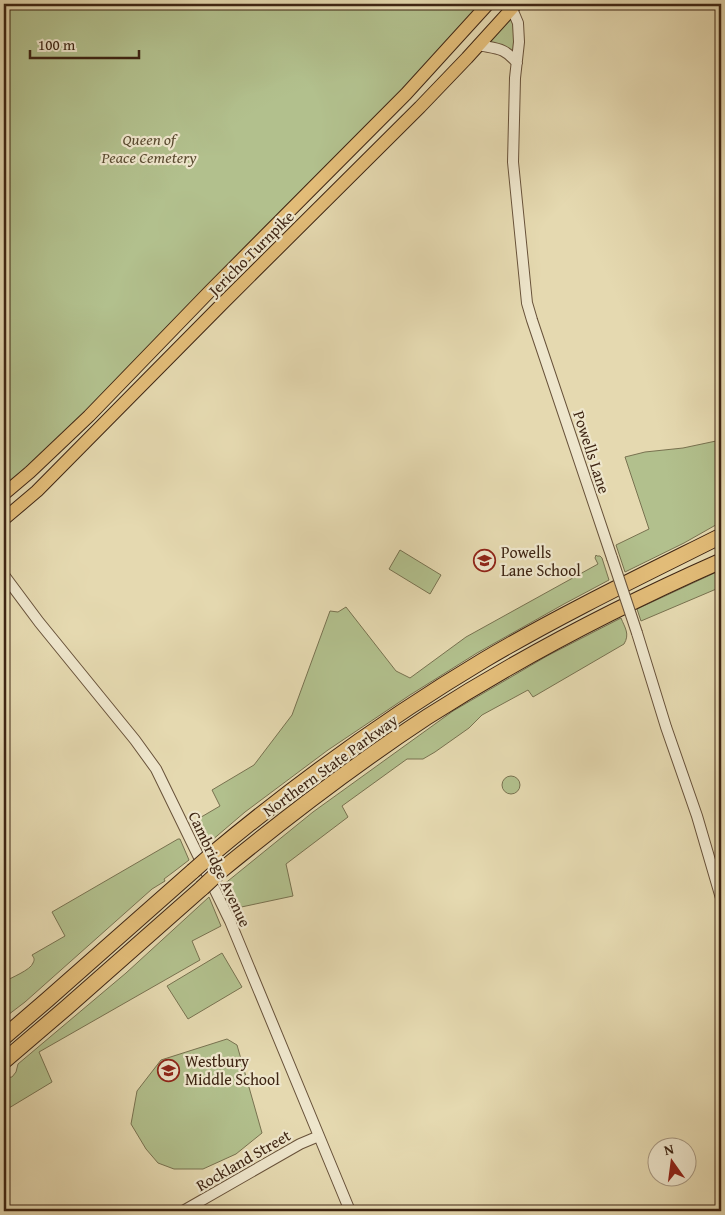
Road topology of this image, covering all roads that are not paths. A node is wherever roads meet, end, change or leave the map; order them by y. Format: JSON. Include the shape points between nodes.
{"nodes":[{"id":1,"x":488,"y":4,"type":"edge"},
{"id":2,"x":513,"y":5,"type":"edge"},
{"id":3,"x":478,"y":45,"type":"junction"},
{"id":4,"x":517,"y":63,"type":"junction"},
{"id":5,"x":4,"y":494,"type":"edge"},
{"id":6,"x":4,"y":519,"type":"edge"},
{"id":7,"x":721,"y":536,"type":"edge"},
{"id":8,"x":721,"y":561,"type":"edge"},
{"id":9,"x":4,"y":575,"type":"edge"},
{"id":10,"x":721,"y":898,"type":"edge"},
{"id":11,"x":66,"y":983,"type":"junction"},
{"id":12,"x":4,"y":1023,"type":"edge"},
{"id":13,"x":4,"y":1037,"type":"edge"},
{"id":14,"x":26,"y":1043,"type":"junction"},
{"id":15,"x":4,"y":1061,"type":"edge"},
{"id":16,"x":4,"y":1068,"type":"edge"},
{"id":17,"x":319,"y":1136,"type":"junction"},
{"id":18,"x":183,"y":1211,"type":"edge"},
{"id":19,"x":350,"y":1211,"type":"edge"}],
"edges":[{"from":1,"to":5,"type":"main road","name":"Jericho Turnpike","via":[[406,94],[90,416]]},
{"from":2,"to":3,"type":"main road","name":"Jericho Turnpike"},
{"from":2,"to":4,"type":"street","name":"Powells Lane","via":[[518,23]]},
{"from":3,"to":4,"type":"street","via":[[503,49]]},
{"from":3,"to":6,"type":"main road","name":"Jericho Turnpike","via":[[37,491]]},
{"from":4,"to":10,"type":"street","name":"Powells Lane","bridge":true,"via":[[513,162],[527,303]]},
{"from":7,"to":11,"type":"highway","name":"Northern State Parkway","bridge":true,"via":[[554,621],[485,660],[373,731],[266,810]]},
{"from":8,"to":14,"type":"highway","name":"Northern State Parkway","bridge":true,"via":[[644,596],[518,662],[457,698],[340,777],[218,874]]},
{"from":9,"to":17,"type":"street","name":"Cambridge Avenue","via":[[156,768],[230,921]]},
{"from":11,"to":12,"type":"highway"},
{"from":11,"to":13,"type":"highway","name":"Northern State Parkway"},
{"from":14,"to":15,"type":"highway","name":"Northern State Parkway"},
{"from":14,"to":16,"type":"highway"},
{"from":17,"to":18,"type":"street","name":"Rockland Street"},
{"from":17,"to":19,"type":"street","name":"Cambridge Avenue"}]}
